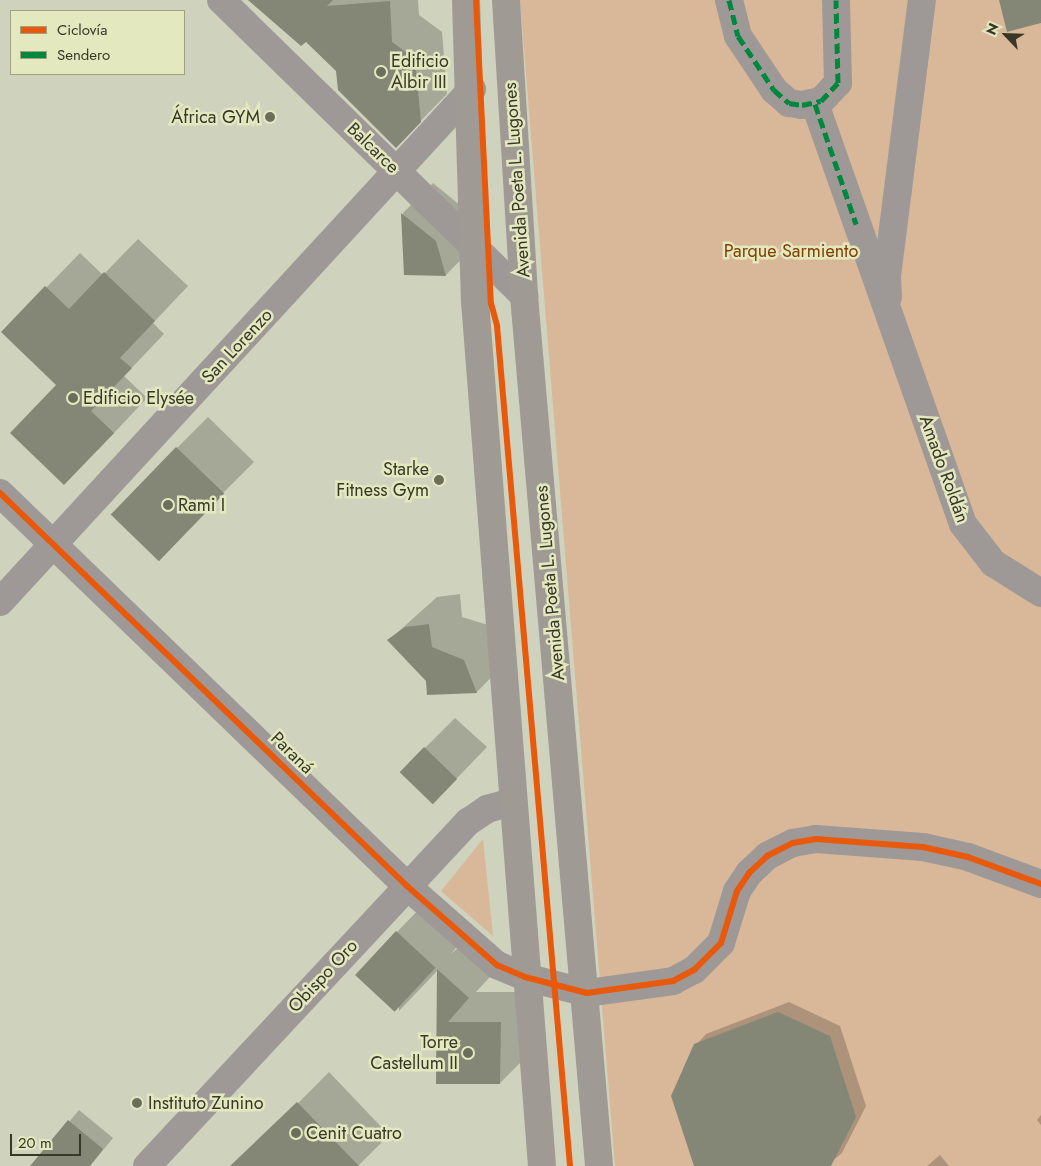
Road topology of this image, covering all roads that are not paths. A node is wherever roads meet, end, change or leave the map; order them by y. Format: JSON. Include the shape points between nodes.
{"nodes":[{"id":1,"x":221,"y":0,"type":"edge"},
{"id":2,"x":466,"y":0,"type":"edge"},
{"id":3,"x":506,"y":0,"type":"edge"},
{"id":4,"x":728,"y":0,"type":"edge"},
{"id":5,"x":836,"y":0,"type":"edge"},
{"id":6,"x":922,"y":0,"type":"edge"},
{"id":7,"x":472,"y":89,"type":"junction"},
{"id":8,"x":815,"y":104,"type":"junction"},
{"id":9,"x":398,"y":172,"type":"junction"},
{"id":10,"x":473,"y":248,"type":"junction"},
{"id":11,"x":524,"y":296,"type":"junction"},
{"id":12,"x":889,"y":313,"type":"junction"},
{"id":13,"x":0,"y":493,"type":"edge"},
{"id":14,"x":55,"y":544,"type":"junction"},
{"id":15,"x":1041,"y":593,"type":"edge"},
{"id":16,"x":0,"y":602,"type":"edge"},
{"id":17,"x":511,"y":802,"type":"junction"},
{"id":18,"x":1041,"y":884,"type":"edge"},
{"id":19,"x":407,"y":886,"type":"junction"},
{"id":20,"x":525,"y":977,"type":"junction"},
{"id":21,"x":587,"y":993,"type":"junction"},
{"id":22,"x":147,"y":1166,"type":"edge"},
{"id":23,"x":542,"y":1166,"type":"edge"},
{"id":24,"x":599,"y":1166,"type":"edge"}],
"edges":[{"from":1,"to":9,"type":"street","name":"Balcarce"},
{"from":2,"to":7,"type":"main road"},
{"from":3,"to":11,"type":"main road","name":"Avenida Poeta L. Lugones"},
{"from":4,"to":8,"type":"street","via":[[738,36],[774,90],[789,102]]},
{"from":5,"to":8,"type":"street","via":[[841,70],[831,93]]},
{"from":6,"to":12,"type":"street","name":"Amado Roldán","via":[[887,276]]},
{"from":7,"to":9,"type":"street","name":"San Lorenzo"},
{"from":7,"to":10,"type":"main road"},
{"from":8,"to":12,"type":"street","name":"Amado Roldán"},
{"from":9,"to":10,"type":"street","name":"Balcarce"},
{"from":9,"to":14,"type":"street","name":"San Lorenzo"},
{"from":10,"to":11,"type":"street","name":"Balcarce"},
{"from":10,"to":17,"type":"main road"},
{"from":11,"to":21,"type":"main road","name":"Avenida Poeta L. Lugones"},
{"from":12,"to":15,"type":"street","name":"Amado Roldán","via":[[963,524],[993,563]]},
{"from":13,"to":14,"type":"street","name":"Paraná"},
{"from":14,"to":16,"type":"street","name":"San Lorenzo"},
{"from":14,"to":19,"type":"street","name":"Paraná"},
{"from":17,"to":19,"type":"street","name":"Obispo Oro","via":[[487,809],[468,822]]},
{"from":17,"to":20,"type":"main road"},
{"from":18,"to":21,"type":"street","via":[[968,858],[923,848],[816,839],[793,843],[767,856],[749,872],[737,891],[721,943],[694,970],[648,987]]},
{"from":19,"to":20,"type":"street","name":"Paraná","via":[[497,965]]},
{"from":19,"to":22,"type":"street","name":"Obispo Oro"},
{"from":20,"to":21,"type":"street","name":"Paraná"},
{"from":20,"to":23,"type":"main road"},
{"from":21,"to":24,"type":"main road","name":"Avenida Poeta L. Lugones"}]}
